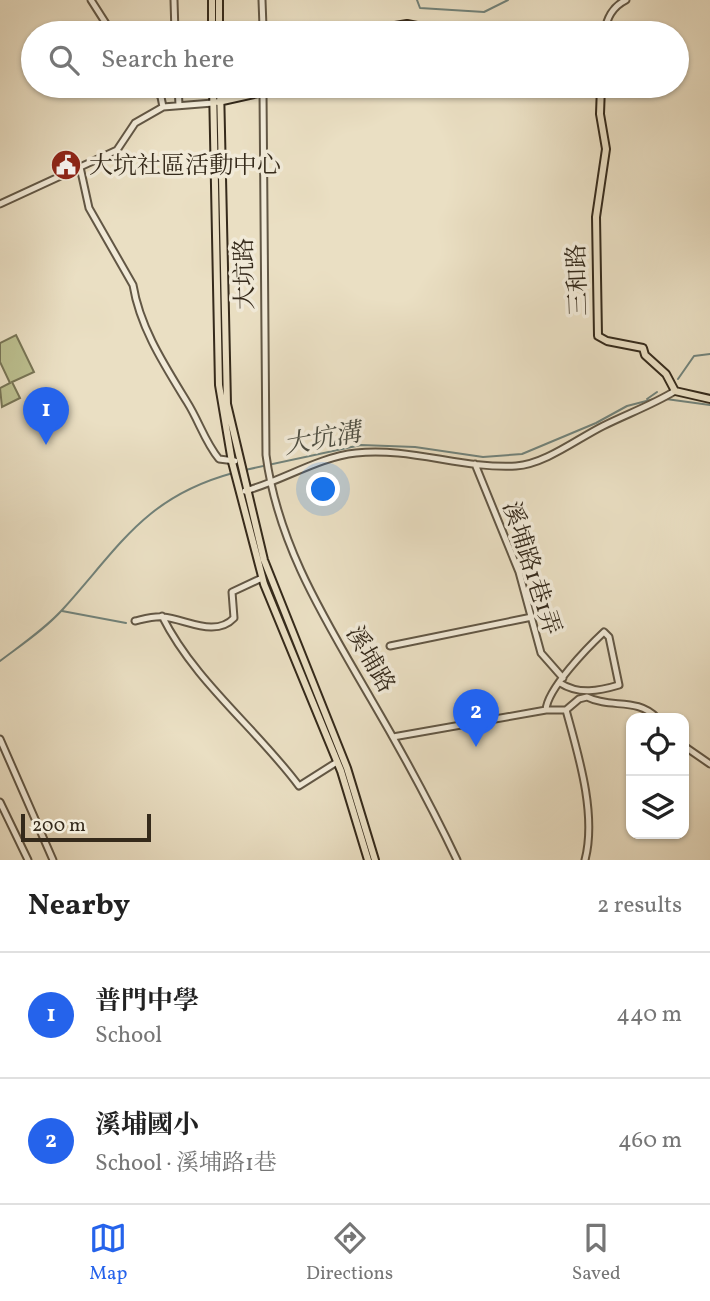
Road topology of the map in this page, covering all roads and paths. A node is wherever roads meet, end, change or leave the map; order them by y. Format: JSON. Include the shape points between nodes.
{"nodes":[{"id":1,"x":90,"y":0,"type":"edge"},
{"id":2,"x":174,"y":0,"type":"edge"},
{"id":3,"x":212,"y":0,"type":"edge"},
{"id":4,"x":219,"y":0,"type":"edge"},
{"id":5,"x":262,"y":0,"type":"edge"},
{"id":6,"x":625,"y":0,"type":"edge"},
{"id":7,"x":104,"y":21,"type":"edge"},
{"id":8,"x":175,"y":21,"type":"edge"},
{"id":9,"x":212,"y":21,"type":"edge"},
{"id":10,"x":219,"y":21,"type":"edge"},
{"id":11,"x":263,"y":21,"type":"edge"},
{"id":12,"x":607,"y":21,"type":"edge"},
{"id":13,"x":161,"y":98,"type":"edge"},
{"id":14,"x":179,"y":98,"type":"edge"},
{"id":15,"x":215,"y":98,"type":"edge"},
{"id":16,"x":217,"y":98,"type":"edge"},
{"id":17,"x":230,"y":98,"type":"edge"},
{"id":18,"x":263,"y":98,"type":"edge"},
{"id":19,"x":601,"y":98,"type":"edge"},
{"id":20,"x":216,"y":102,"type":"junction"},
{"id":21,"x":179,"y":105,"type":"junction"},
{"id":22,"x":163,"y":107,"type":"junction"},
{"id":23,"x":80,"y":167,"type":"junction"},
{"id":24,"x":0,"y":204,"type":"edge"},
{"id":25,"x":672,"y":393,"type":"junction"},
{"id":26,"x":710,"y":399,"type":"edge"},
{"id":27,"x":236,"y":463,"type":"junction"},
{"id":28,"x":475,"y":464,"type":"junction"},
{"id":29,"x":268,"y":471,"type":"joint"},
{"id":30,"x":270,"y":484,"type":"junction"},
{"id":31,"x":242,"y":491,"type":"junction"},
{"id":32,"x":262,"y":578,"type":"junction"},
{"id":33,"x":162,"y":616,"type":"junction"},
{"id":34,"x":531,"y":617,"type":"junction"},
{"id":35,"x":135,"y":621,"type":"dead end"},
{"id":36,"x":390,"y":646,"type":"dead end"},
{"id":37,"x":562,"y":680,"type":"junction"},
{"id":38,"x":546,"y":710,"type":"junction"},
{"id":39,"x":566,"y":710,"type":"junction"},
{"id":40,"x":652,"y":713,"type":"edge"},
{"id":41,"x":393,"y":737,"type":"junction"},
{"id":42,"x":0,"y":739,"type":"edge"},
{"id":43,"x":2,"y":749,"type":"edge"},
{"id":44,"x":689,"y":749,"type":"edge"},
{"id":45,"x":337,"y":762,"type":"junction"},
{"id":46,"x":710,"y":764,"type":"edge"},
{"id":47,"x":0,"y":802,"type":"edge"},
{"id":48,"x":28,"y":860,"type":"edge"},
{"id":49,"x":53,"y":860,"type":"edge"},
{"id":50,"x":368,"y":860,"type":"edge"},
{"id":51,"x":375,"y":860,"type":"edge"},
{"id":52,"x":457,"y":860,"type":"edge"},
{"id":53,"x":585,"y":860,"type":"edge"}],
"edges":[{"from":1,"to":7,"type":"street"},
{"from":2,"to":8,"type":"street"},
{"from":3,"to":9,"type":"main road"},
{"from":4,"to":10,"type":"main road"},
{"from":5,"to":11,"type":"street"},
{"from":6,"to":12,"type":"street","via":[[615,6]]},
{"from":13,"to":22,"type":"street"},
{"from":14,"to":21,"type":"street"},
{"from":15,"to":20,"type":"main road","name":"大坑路"},
{"from":16,"to":20,"type":"main road","name":"大坑路"},
{"from":17,"to":20,"type":"main road","name":"大坑路"},
{"from":18,"to":29,"type":"street","name":"大坑路"},
{"from":19,"to":25,"type":"main road","name":"三和路","via":[[606,149],[596,218],[598,336],[643,348],[666,374]]},
{"from":20,"to":21,"type":"street","name":"大坑路"},
{"from":20,"to":27,"type":"main road","name":"大坑路","via":[[225,384]]},
{"from":21,"to":22,"type":"street","name":"大坑路"},
{"from":22,"to":23,"type":"street","name":"大坑路","via":[[135,123],[117,150]]},
{"from":23,"to":24,"type":"street","name":"大坑路"},
{"from":23,"to":27,"type":"street","via":[[89,208],[133,285],[170,379],[213,451],[223,462]]},
{"from":25,"to":26,"type":"main road"},
{"from":25,"to":28,"type":"street","via":[[656,405],[626,415],[530,464]]},
{"from":27,"to":31,"type":"main road","name":"大坑路"},
{"from":28,"to":30,"type":"street","via":[[356,453]]},
{"from":28,"to":34,"type":"street","name":"溪埔路1巷1弄","via":[[519,572]]},
{"from":29,"to":30,"type":"street","name":"溪埔路"},
{"from":30,"to":31,"type":"street"},
{"from":30,"to":41,"type":"street","name":"溪埔路","via":[[298,566]]},
{"from":31,"to":32,"type":"main road"},
{"from":31,"to":51,"type":"main road","via":[[271,582],[347,768]]},
{"from":32,"to":33,"type":"street","via":[[232,592],[234,618],[226,624],[206,627]]},
{"from":32,"to":45,"type":"main road"},
{"from":33,"to":35,"type":"street"},
{"from":33,"to":45,"type":"street","via":[[177,644],[299,786]]},
{"from":34,"to":36,"type":"street"},
{"from":34,"to":37,"type":"street","name":"溪埔路1巷1弄","via":[[541,653]]},
{"from":37,"to":37,"type":"street","name":"溪埔路1巷1弄","via":[[568,688],[595,692],[619,685],[604,632]]},
{"from":37,"to":38,"type":"street","name":"溪埔路1巷1弄"},
{"from":38,"to":39,"type":"street"},
{"from":38,"to":41,"type":"street"},
{"from":39,"to":40,"type":"street","via":[[587,697],[634,704]]},
{"from":39,"to":53,"type":"street","via":[[586,797]]},
{"from":41,"to":52,"type":"street","name":"溪埔路"},
{"from":42,"to":43,"type":"street"},
{"from":43,"to":49,"type":"street"},
{"from":44,"to":46,"type":"street"},
{"from":45,"to":50,"type":"main road"},
{"from":47,"to":48,"type":"street"}]}
